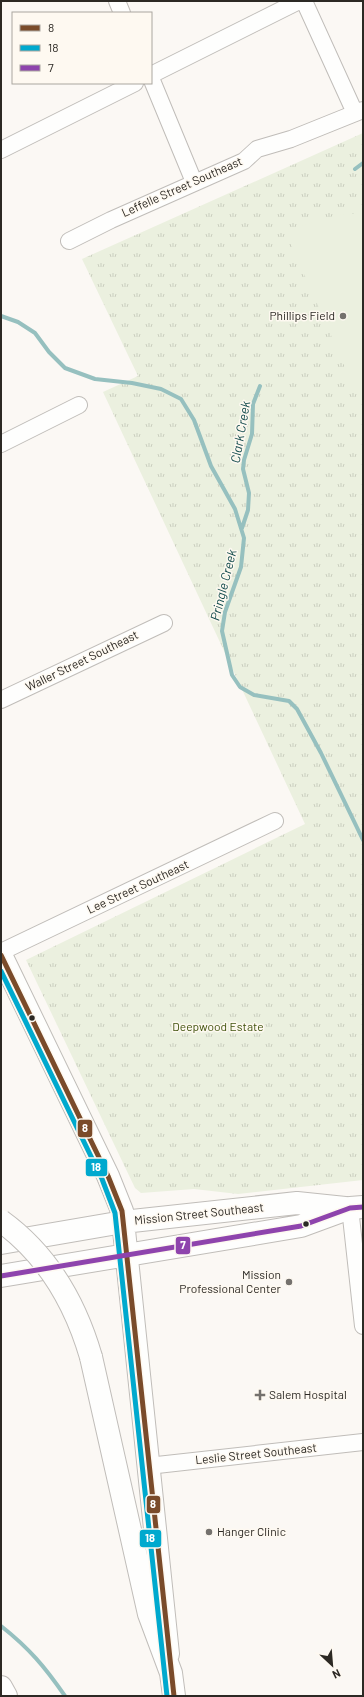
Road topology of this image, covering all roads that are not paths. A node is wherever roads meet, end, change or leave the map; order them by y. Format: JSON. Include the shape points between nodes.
{"nodes":[{"id":1,"x":117,"y":1,"type":"edge"},
{"id":2,"x":299,"y":1,"type":"edge"},
{"id":3,"x":304,"y":1,"type":"edge"},
{"id":4,"x":122,"y":12,"type":"edge"},
{"id":5,"x":152,"y":75,"type":"edge"},
{"id":6,"x":152,"y":78,"type":"edge"},
{"id":7,"x":133,"y":84,"type":"edge"},
{"id":8,"x":359,"y":112,"type":"edge"},
{"id":9,"x":1,"y":150,"type":"edge"},
{"id":10,"x":194,"y":182,"type":"junction"},
{"id":11,"x":68,"y":241,"type":"dead end"},
{"id":12,"x":79,"y":405,"type":"dead end"},
{"id":13,"x":1,"y":444,"type":"edge"},
{"id":14,"x":164,"y":622,"type":"dead end"},
{"id":15,"x":1,"y":700,"type":"edge"},
{"id":16,"x":275,"y":821,"type":"dead end"},
{"id":17,"x":1,"y":952,"type":"edge"},
{"id":18,"x":1,"y":955,"type":"edge"},
{"id":19,"x":357,"y":1207,"type":"edge"},
{"id":20,"x":1,"y":1221,"type":"edge"},
{"id":21,"x":123,"y":1222,"type":"junction"},
{"id":22,"x":1,"y":1242,"type":"edge"},
{"id":23,"x":126,"y":1255,"type":"junction"},
{"id":24,"x":1,"y":1276,"type":"edge"},
{"id":25,"x":363,"y":1326,"type":"edge"},
{"id":26,"x":363,"y":1442,"type":"edge"},
{"id":27,"x":148,"y":1466,"type":"junction"},
{"id":28,"x":171,"y":1673,"type":"junction"},
{"id":29,"x":1,"y":1687,"type":"edge"},
{"id":30,"x":6,"y":1696,"type":"edge"},
{"id":31,"x":174,"y":1696,"type":"edge"}],
"edges":[{"from":1,"to":4,"type":"street"},
{"from":2,"to":5,"type":"street"},
{"from":3,"to":8,"type":"street"},
{"from":6,"to":10,"type":"street"},
{"from":7,"to":9,"type":"street"},
{"from":8,"to":10,"type":"street","name":"Leffelle Street Southeast","via":[[291,139],[257,149],[244,161]]},
{"from":10,"to":11,"type":"street","name":"Leffelle Street Southeast"},
{"from":12,"to":13,"type":"street"},
{"from":14,"to":15,"type":"street","name":"Waller Street Southeast"},
{"from":16,"to":17,"type":"street","name":"Lee Street Southeast"},
{"from":18,"to":21,"type":"main road","via":[[108,1176],[122,1211]]},
{"from":19,"to":21,"type":"main road","name":"Mission Street Southeast","via":[[296,1203]]},
{"from":19,"to":23,"type":"main road","name":"Mission Street Southeast","via":[[301,1226]]},
{"from":19,"to":25,"type":"street"},
{"from":20,"to":28,"type":"main road","bridge":true,"via":[[34,1249],[54,1273],[68,1296],[78,1320],[91,1357],[149,1614]]},
{"from":21,"to":22,"type":"main road","name":"Mission Street Southeast"},
{"from":21,"to":23,"type":"main road"},
{"from":23,"to":24,"type":"main road","name":"Mission Street Southeast"},
{"from":23,"to":27,"type":"main road"},
{"from":26,"to":27,"type":"street","name":"Leslie Street Southeast"},
{"from":27,"to":28,"type":"main road"},
{"from":28,"to":31,"type":"main road"},
{"from":29,"to":30,"type":"main road"}]}
